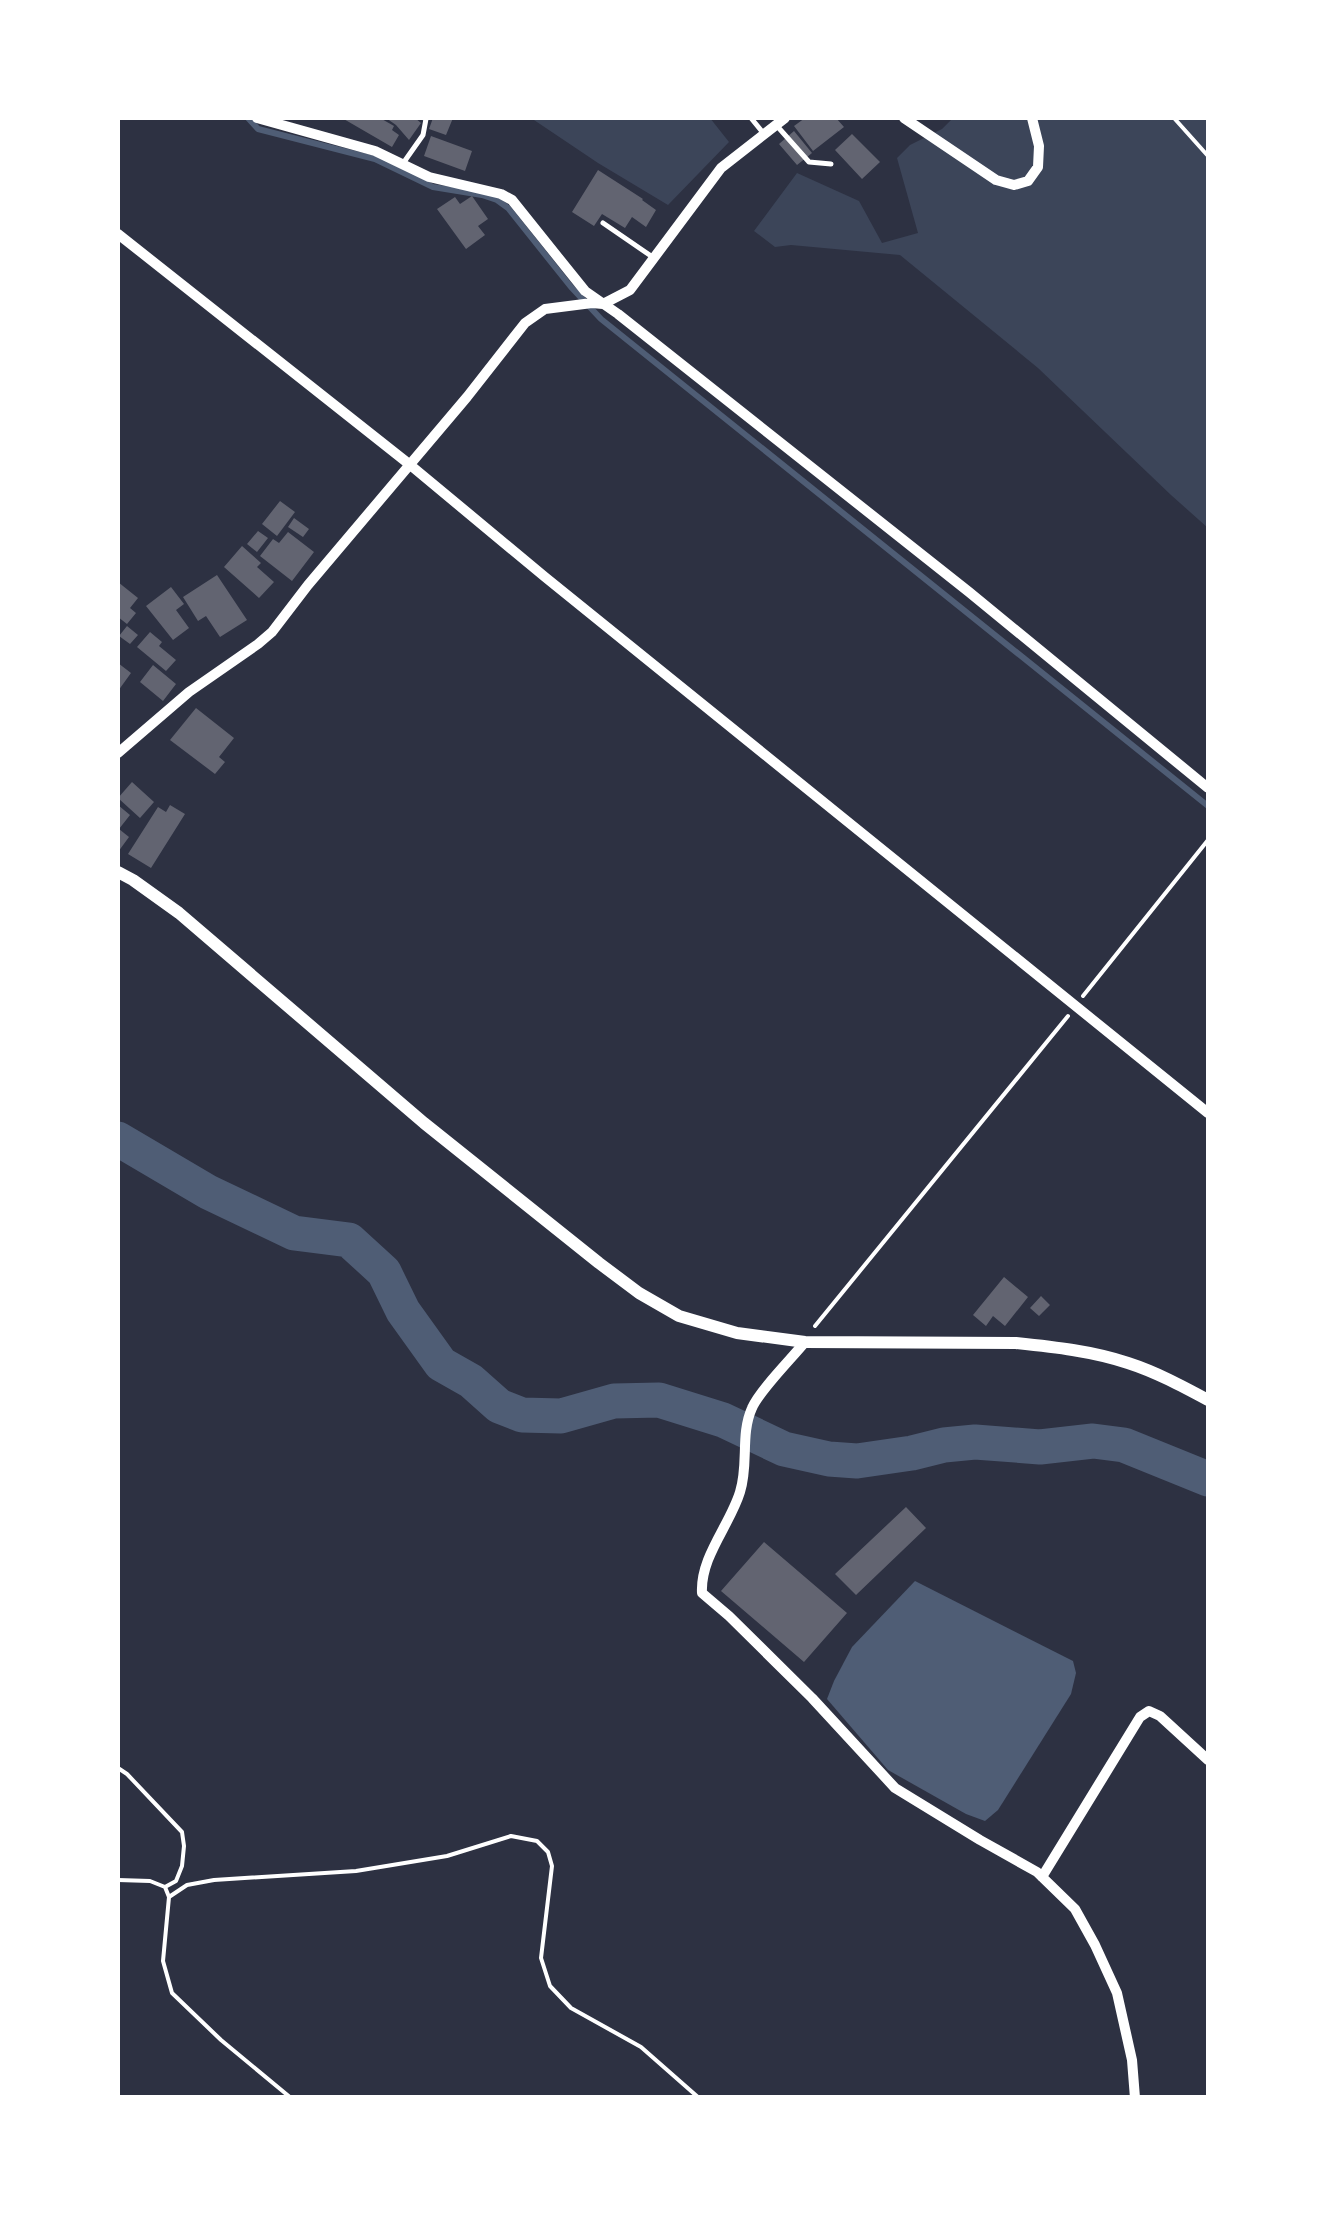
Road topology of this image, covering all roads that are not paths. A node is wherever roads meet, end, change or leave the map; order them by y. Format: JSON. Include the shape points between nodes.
{"nodes":[{"id":1,"x":257,"y":118,"type":"edge"},
{"id":2,"x":424,"y":118,"type":"edge"},
{"id":3,"x":751,"y":118,"type":"edge"},
{"id":4,"x":1032,"y":118,"type":"edge"},
{"id":5,"x":911,"y":119,"type":"edge"},
{"id":6,"x":780,"y":121,"type":"edge"},
{"id":7,"x":764,"y":134,"type":"junction"},
{"id":8,"x":402,"y":164,"type":"junction"},
{"id":9,"x":831,"y":164,"type":"dead end"},
{"id":10,"x":603,"y":222,"type":"dead end"},
{"id":11,"x":118,"y":234,"type":"edge"},
{"id":12,"x":654,"y":258,"type":"junction"},
{"id":13,"x":598,"y":303,"type":"junction"},
{"id":14,"x":409,"y":464,"type":"junction"},
{"id":15,"x":118,"y":752,"type":"edge"},
{"id":16,"x":1208,"y":788,"type":"edge"},
{"id":17,"x":118,"y":872,"type":"edge"},
{"id":18,"x":1208,"y":1113,"type":"edge"},
{"id":19,"x":805,"y":1342,"type":"junction"},
{"id":20,"x":1208,"y":1400,"type":"edge"},
{"id":21,"x":1208,"y":1760,"type":"edge"},
{"id":22,"x":1042,"y":1877,"type":"junction"},
{"id":23,"x":1134,"y":2098,"type":"edge"}],
"edges":[{"from":1,"to":8,"type":"street"},
{"from":2,"to":8,"type":"lane","via":[[423,135]]},
{"from":3,"to":7,"type":"lane"},
{"from":4,"to":5,"type":"street","via":[[1038,167],[1028,181],[1014,185],[996,180]]},
{"from":6,"to":7,"type":"street"},
{"from":6,"to":9,"type":"lane","via":[[809,162]]},
{"from":7,"to":12,"type":"street","via":[[721,168]]},
{"from":8,"to":13,"type":"street","via":[[512,200]]},
{"from":10,"to":12,"type":"lane"},
{"from":11,"to":14,"type":"street"},
{"from":12,"to":13,"type":"street","via":[[630,290]]},
{"from":13,"to":14,"type":"street","via":[[544,309],[526,322]]},
{"from":13,"to":16,"type":"street"},
{"from":14,"to":15,"type":"street","via":[[272,632]]},
{"from":14,"to":18,"type":"street"},
{"from":17,"to":19,"type":"street","via":[[179,914],[424,1123],[639,1293],[678,1316]]},
{"from":19,"to":20,"type":"street","via":[[1051,1347],[1126,1362]]},
{"from":19,"to":22,"type":"street","via":[[753,1406],[744,1433],[746,1471],[704,1572],[702,1593],[896,1788]]},
{"from":21,"to":22,"type":"street","via":[[1160,1716],[1149,1711],[1140,1717]]},
{"from":22,"to":23,"type":"street","via":[[1075,1909],[1118,1993]]}]}
